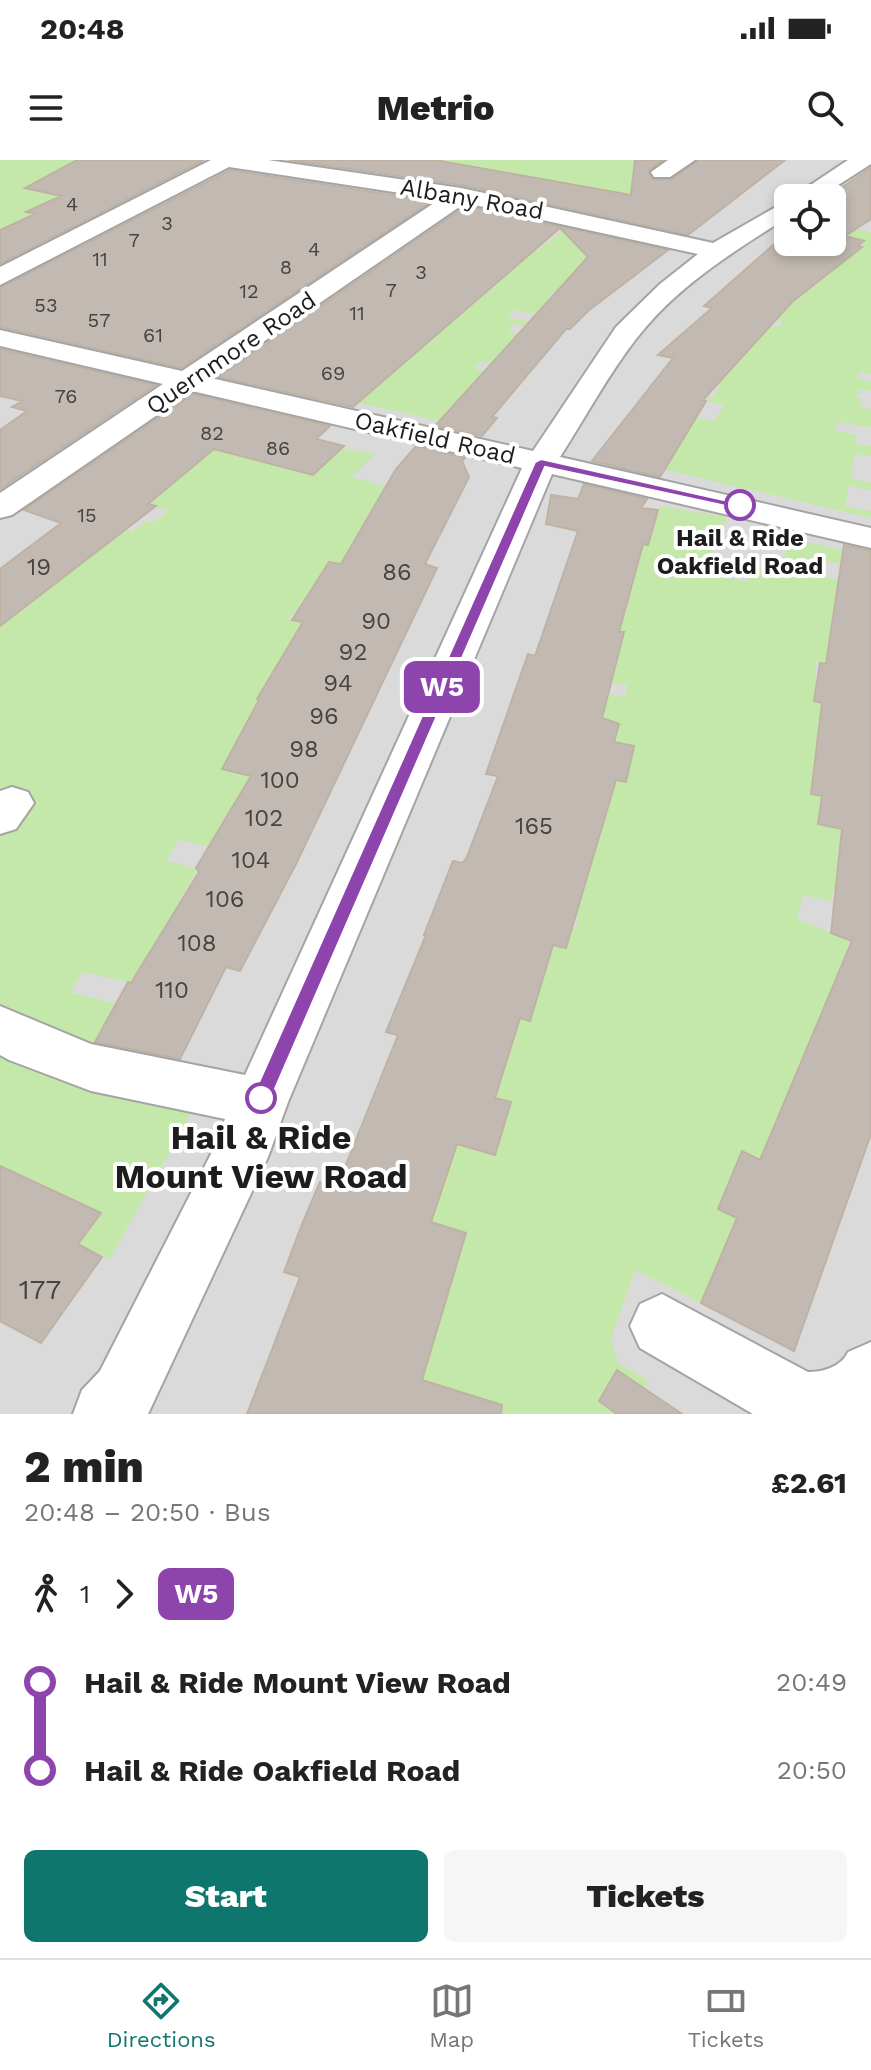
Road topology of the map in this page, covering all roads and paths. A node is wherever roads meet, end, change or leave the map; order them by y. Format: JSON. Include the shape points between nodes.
{"nodes":[{"id":1,"x":226,"y":160,"type":"edge"},
{"id":2,"x":684,"y":160,"type":"edge"},
{"id":3,"x":863,"y":160,"type":"edge"},
{"id":4,"x":662,"y":172,"type":"dead end"},
{"id":5,"x":824,"y":184,"type":"edge"},
{"id":6,"x":461,"y":195,"type":"junction"},
{"id":7,"x":774,"y":216,"type":"edge"},
{"id":8,"x":717,"y":251,"type":"junction"},
{"id":9,"x":0,"y":277,"type":"edge"},
{"id":10,"x":0,"y":338,"type":"edge"},
{"id":11,"x":189,"y":382,"type":"junction"},
{"id":12,"x":541,"y":462,"type":"junction"},
{"id":13,"x":0,"y":508,"type":"edge"},
{"id":14,"x":871,"y":538,"type":"edge"},
{"id":15,"x":0,"y":1028,"type":"edge"},
{"id":16,"x":260,"y":1102,"type":"junction"},
{"id":17,"x":662,"y":1326,"type":"dead end"},
{"id":18,"x":871,"y":1375,"type":"edge"},
{"id":19,"x":106,"y":1414,"type":"edge"}],
"edges":[{"from":1,"to":6,"type":"street","name":"Albany Road"},
{"from":1,"to":9,"type":"street"},
{"from":2,"to":4,"type":"street"},
{"from":3,"to":5,"type":"street"},
{"from":6,"to":8,"type":"street","name":"Albany Road"},
{"from":6,"to":11,"type":"street","name":"Quernmore Road"},
{"from":7,"to":8,"type":"street"},
{"from":8,"to":12,"type":"street","via":[[626,333]]},
{"from":10,"to":11,"type":"street","name":"Oakfield Road"},
{"from":11,"to":12,"type":"street","name":"Oakfield Road"},
{"from":11,"to":13,"type":"street","name":"Quernmore Road"},
{"from":12,"to":14,"type":"street","name":"Oakfield Road"},
{"from":12,"to":16,"type":"street"},
{"from":15,"to":16,"type":"street","via":[[23,1044],[94,1067]]},
{"from":16,"to":19,"type":"street","via":[[239,1157],[123,1394]]},
{"from":17,"to":18,"type":"street","via":[[802,1405],[830,1405]]}]}
